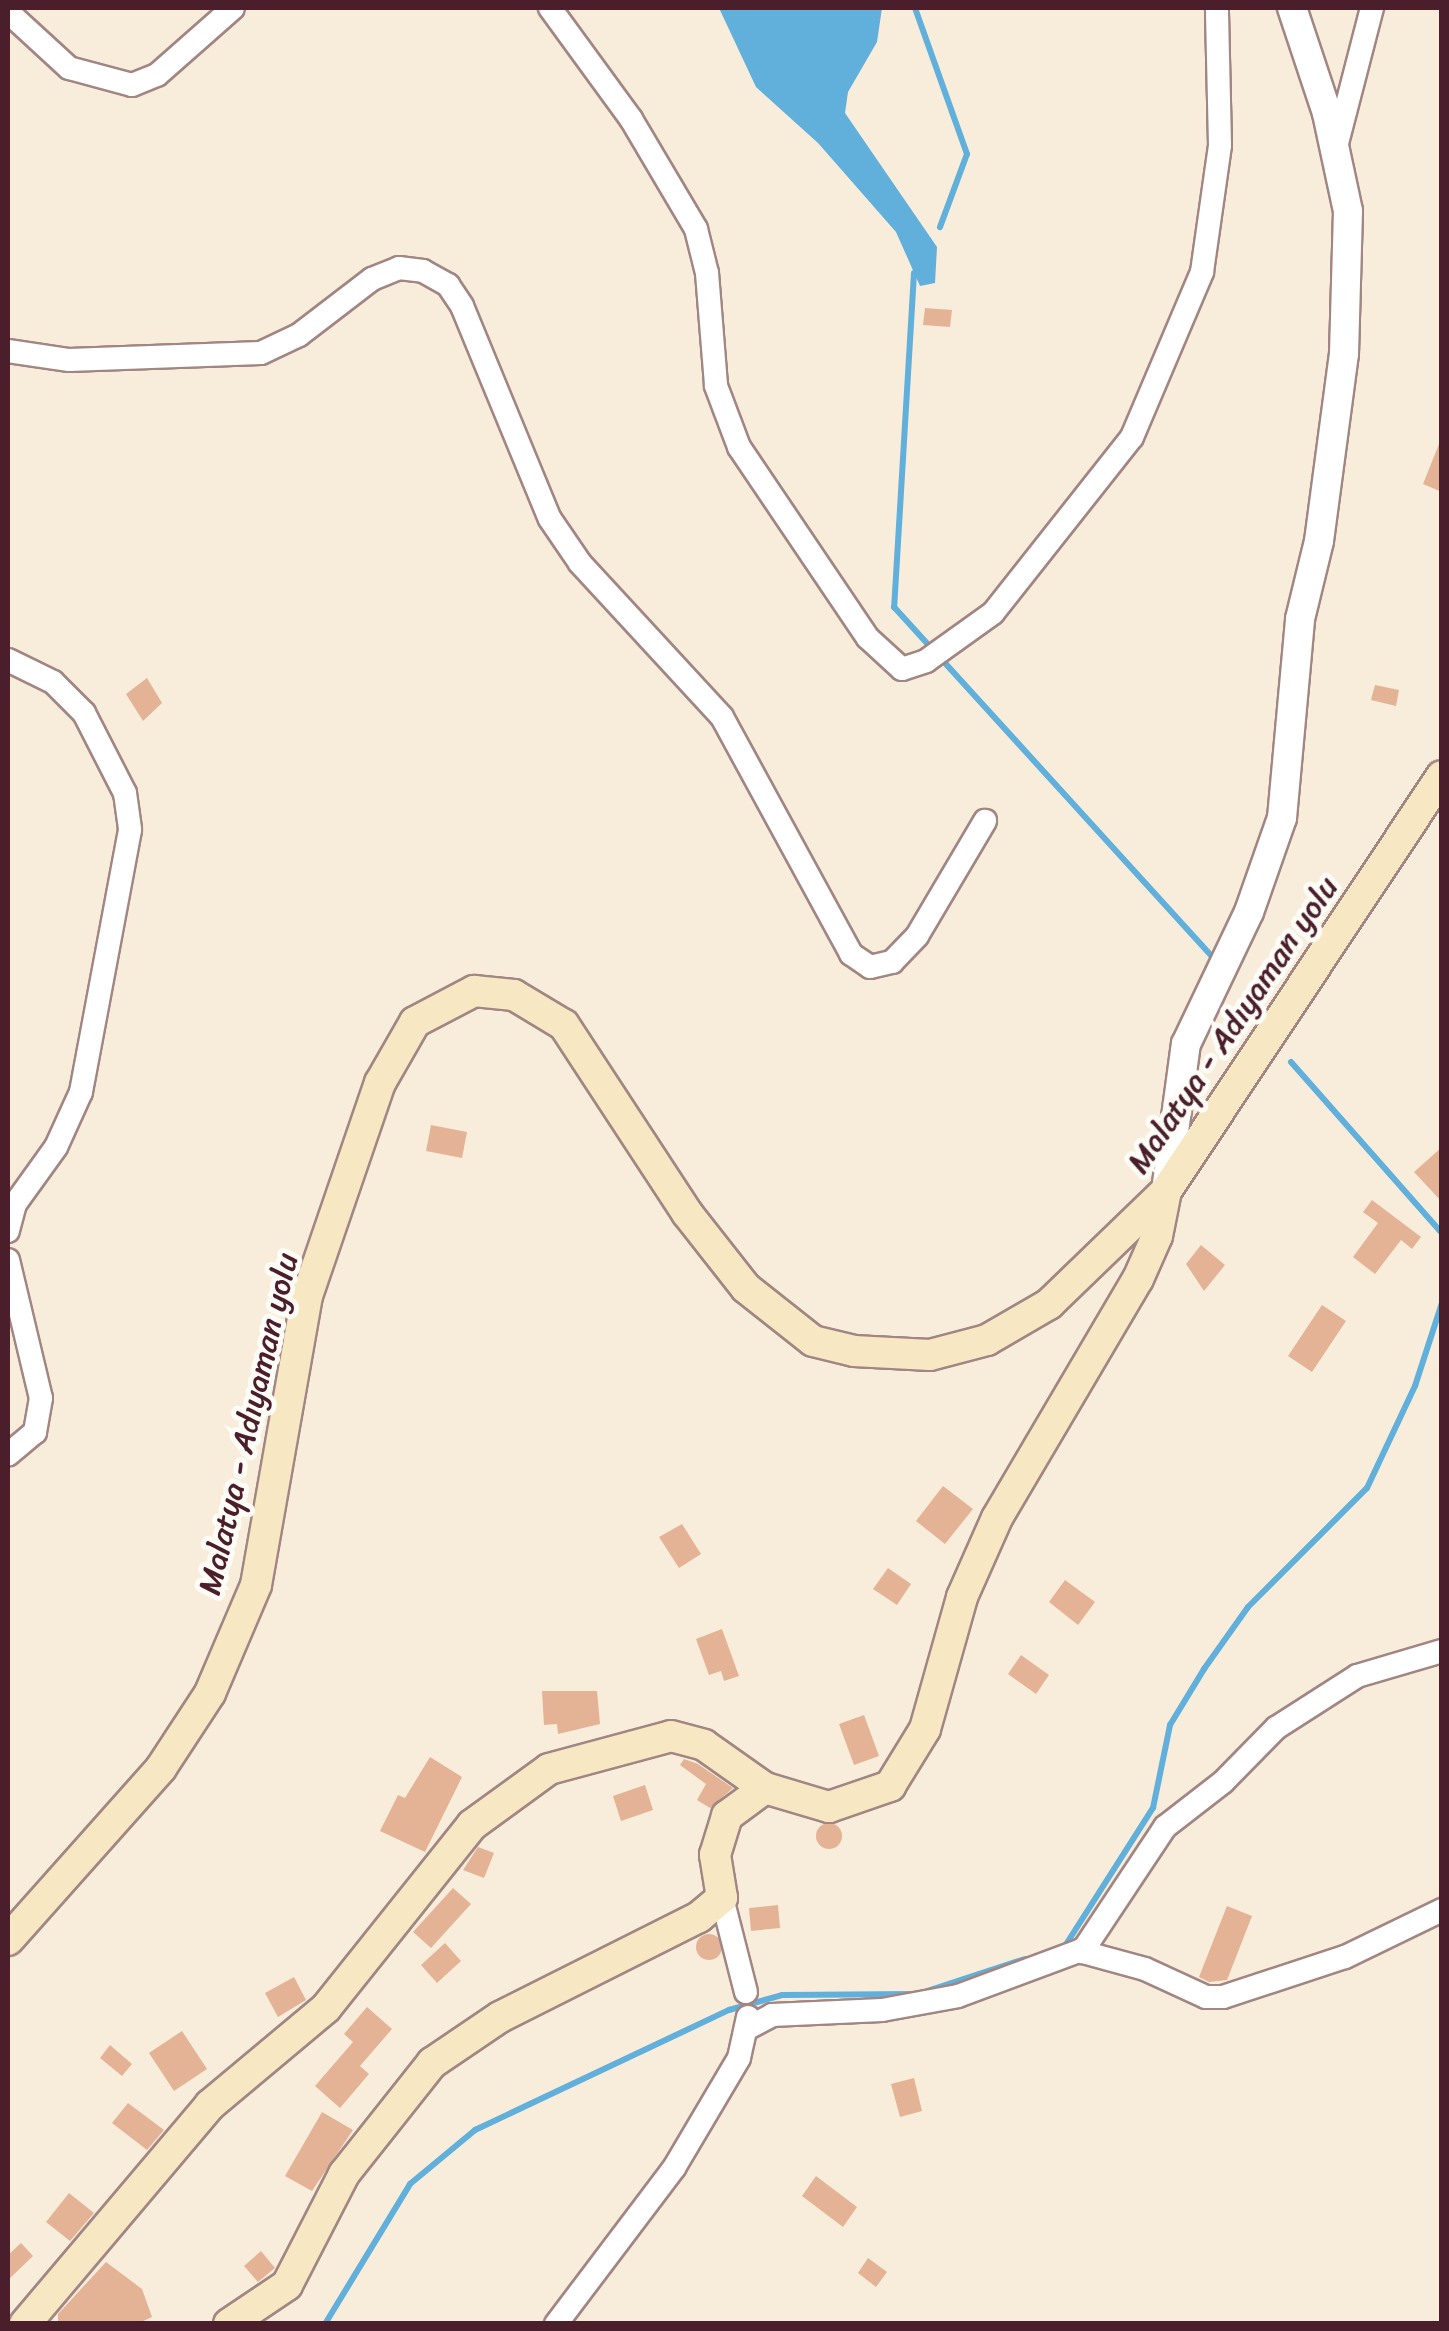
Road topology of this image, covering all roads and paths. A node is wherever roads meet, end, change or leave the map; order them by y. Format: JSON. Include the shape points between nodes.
{"nodes":[{"id":1,"x":233,"y":8,"type":"edge"},
{"id":2,"x":550,"y":8,"type":"edge"},
{"id":3,"x":1217,"y":8,"type":"edge"},
{"id":4,"x":1292,"y":8,"type":"edge"},
{"id":5,"x":1372,"y":8,"type":"edge"},
{"id":6,"x":8,"y":12,"type":"edge"},
{"id":7,"x":1335,"y":151,"type":"junction"},
{"id":8,"x":8,"y":351,"type":"edge"},
{"id":9,"x":8,"y":660,"type":"edge"},
{"id":10,"x":1442,"y":776,"type":"edge"},
{"id":11,"x":985,"y":822,"type":"dead end"},
{"id":12,"x":1166,"y":1191,"type":"junction"},
{"id":13,"x":8,"y":1231,"type":"edge"},
{"id":14,"x":8,"y":1260,"type":"edge"},
{"id":15,"x":8,"y":1455,"type":"edge"},
{"id":16,"x":1442,"y":1651,"type":"edge"},
{"id":17,"x":765,"y":1788,"type":"junction"},
{"id":18,"x":722,"y":1898,"type":"junction"},
{"id":19,"x":1442,"y":1910,"type":"edge"},
{"id":20,"x":8,"y":1940,"type":"edge"},
{"id":21,"x":1082,"y":1952,"type":"junction"},
{"id":22,"x":747,"y":2011,"type":"junction"},
{"id":23,"x":25,"y":2324,"type":"edge"},
{"id":24,"x":229,"y":2324,"type":"edge"},
{"id":25,"x":556,"y":2324,"type":"edge"}],
"edges":[{"from":1,"to":6,"type":"street","via":[[156,75],[132,85],[68,68]]},
{"from":2,"to":3,"type":"street","via":[[611,88],[696,229],[708,273],[712,366],[738,447],[888,662],[902,669],[926,661],[993,612],[1082,508],[1132,436],[1202,272],[1220,145]]},
{"from":4,"to":7,"type":"street"},
{"from":5,"to":7,"type":"street"},
{"from":7,"to":12,"type":"street","via":[[1350,264],[1344,354],[1319,541],[1300,619],[1282,818],[1249,912],[1186,1044]]},
{"from":8,"to":11,"type":"street","via":[[70,360],[261,353],[299,335],[372,279],[399,268],[423,271],[448,285],[462,306],[550,519],[580,563],[722,717],[851,954],[870,966],[892,962],[917,936]]},
{"from":9,"to":13,"type":"street","via":[[53,682],[84,713],[126,793],[130,830],[81,1092],[56,1147],[14,1204]]},
{"from":10,"to":12,"type":"main road","name":"Malatya - Adıyaman yolu"},
{"from":12,"to":17,"type":"main road","via":[[1138,1280],[997,1518],[962,1597],[925,1729],[890,1786],[829,1807]]},
{"from":12,"to":20,"type":"main road","name":"Malatya - Adıyaman yolu","via":[[1050,1304],[986,1340],[930,1355],[854,1351],[813,1341],[746,1288],[686,1213],[564,1026],[514,995],[474,991],[415,1022],[380,1083],[307,1296],[256,1585],[210,1693],[161,1768]]},
{"from":14,"to":15,"type":"street","via":[[41,1398],[35,1432]]},
{"from":16,"to":21,"type":"street","via":[[1357,1676],[1276,1728],[1223,1782],[1164,1827]]},
{"from":17,"to":18,"type":"main road","via":[[727,1816],[715,1855]]},
{"from":17,"to":23,"type":"main road","via":[[704,1745],[671,1736],[549,1769],[505,1798],[472,1825],[326,2008],[210,2105]]},
{"from":18,"to":22,"type":"street"},
{"from":18,"to":24,"type":"main road","via":[[699,1917],[500,2017],[432,2063],[344,2174],[287,2285]]},
{"from":19,"to":21,"type":"street","via":[[1345,1957],[1223,1997],[1206,1997],[1145,1969]]},
{"from":21,"to":22,"type":"street","via":[[958,1996],[882,2010]]},
{"from":22,"to":25,"type":"street","via":[[740,2058],[674,2168]]}]}
